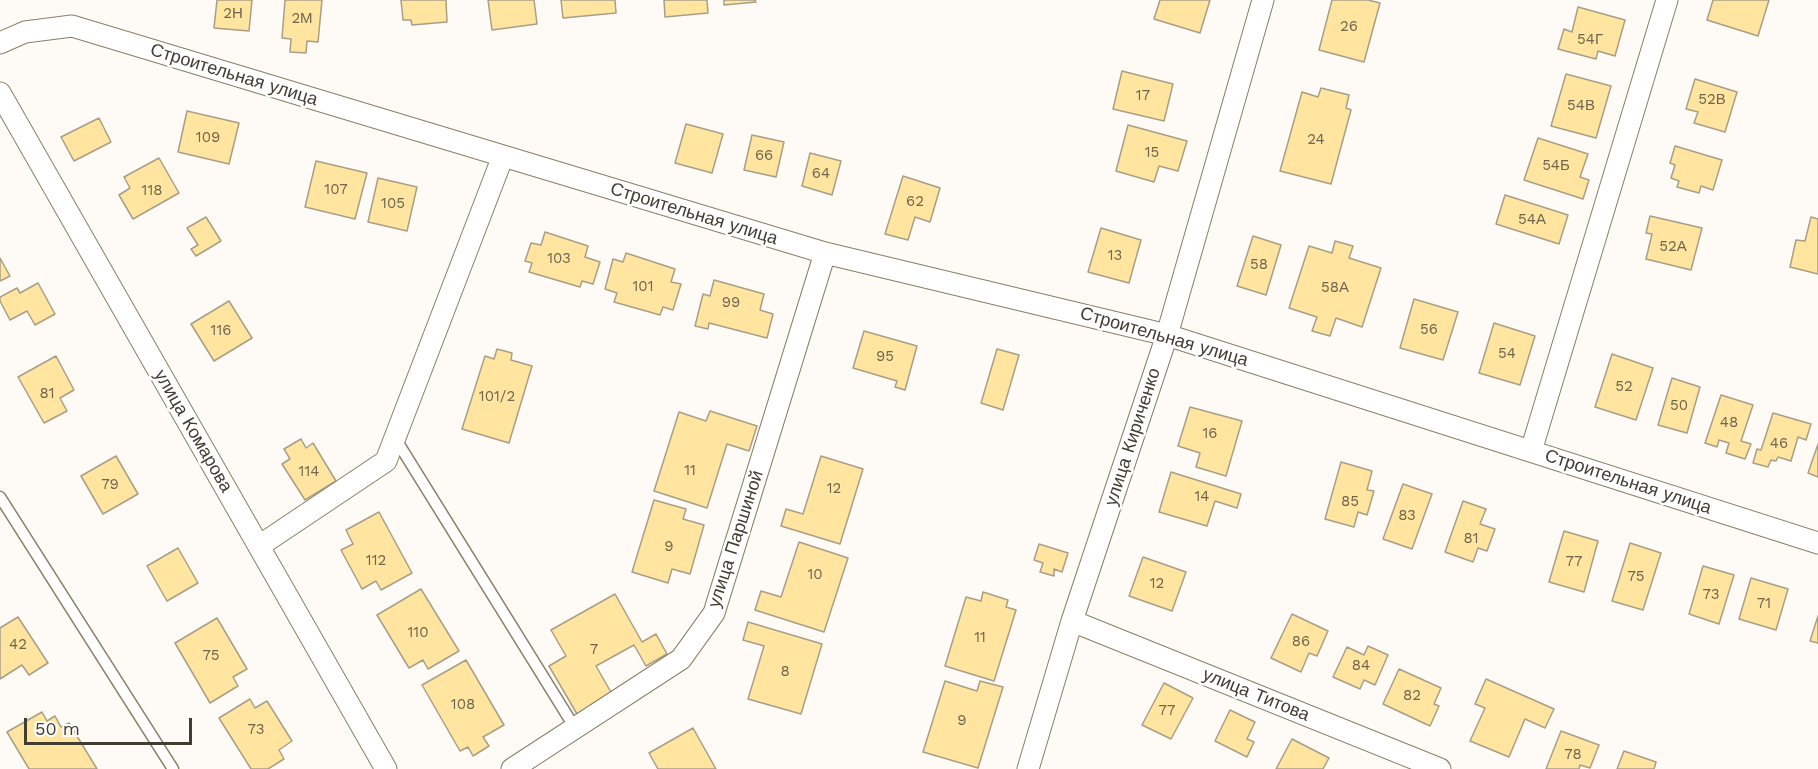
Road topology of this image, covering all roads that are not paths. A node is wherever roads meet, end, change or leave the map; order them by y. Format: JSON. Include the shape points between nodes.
{"nodes":[{"id":1,"x":1263,"y":0,"type":"edge"},
{"id":2,"x":1667,"y":0,"type":"edge"},
{"id":3,"x":0,"y":42,"type":"edge"},
{"id":4,"x":0,"y":93,"type":"edge"},
{"id":5,"x":502,"y":156,"type":"junction"},
{"id":6,"x":825,"y":254,"type":"junction"},
{"id":7,"x":1167,"y":334,"type":"junction"},
{"id":8,"x":395,"y":438,"type":"junction"},
{"id":9,"x":1531,"y":451,"type":"junction"},
{"id":10,"x":0,"y":497,"type":"edge"},
{"id":11,"x":1818,"y":543,"type":"edge"},
{"id":12,"x":259,"y":546,"type":"junction"},
{"id":13,"x":1072,"y":621,"type":"junction"},
{"id":14,"x":575,"y":728,"type":"junction"},
{"id":15,"x":173,"y":769,"type":"edge"},
{"id":16,"x":386,"y":769,"type":"edge"},
{"id":17,"x":512,"y":769,"type":"edge"},
{"id":18,"x":1028,"y":769,"type":"edge"},
{"id":19,"x":1440,"y":769,"type":"edge"}],
"edges":[{"from":1,"to":7,"type":"street","name":"улица Кириченко"},
{"from":2,"to":9,"type":"street"},
{"from":3,"to":5,"type":"street","name":"Строительная улица","via":[[25,32],[72,26]]},
{"from":4,"to":12,"type":"street","name":"улица Комарова"},
{"from":5,"to":6,"type":"street","name":"Строительная улица"},
{"from":5,"to":8,"type":"street"},
{"from":6,"to":7,"type":"street","name":"Строительная улица"},
{"from":6,"to":14,"type":"street","name":"улица Паршиной","via":[[714,613],[681,659]]},
{"from":7,"to":9,"type":"street","name":"Строительная улица"},
{"from":7,"to":13,"type":"street","name":"улица Кириченко"},
{"from":8,"to":12,"type":"street","via":[[386,461]]},
{"from":8,"to":14,"type":"lane"},
{"from":9,"to":11,"type":"street","name":"Строительная улица"},
{"from":10,"to":15,"type":"lane"},
{"from":12,"to":16,"type":"street","name":"улица Комарова"},
{"from":13,"to":18,"type":"street","name":"улица Кириченко"},
{"from":13,"to":19,"type":"street","name":"улица Титова"},
{"from":14,"to":17,"type":"street","name":"улица Паршиной"}]}
